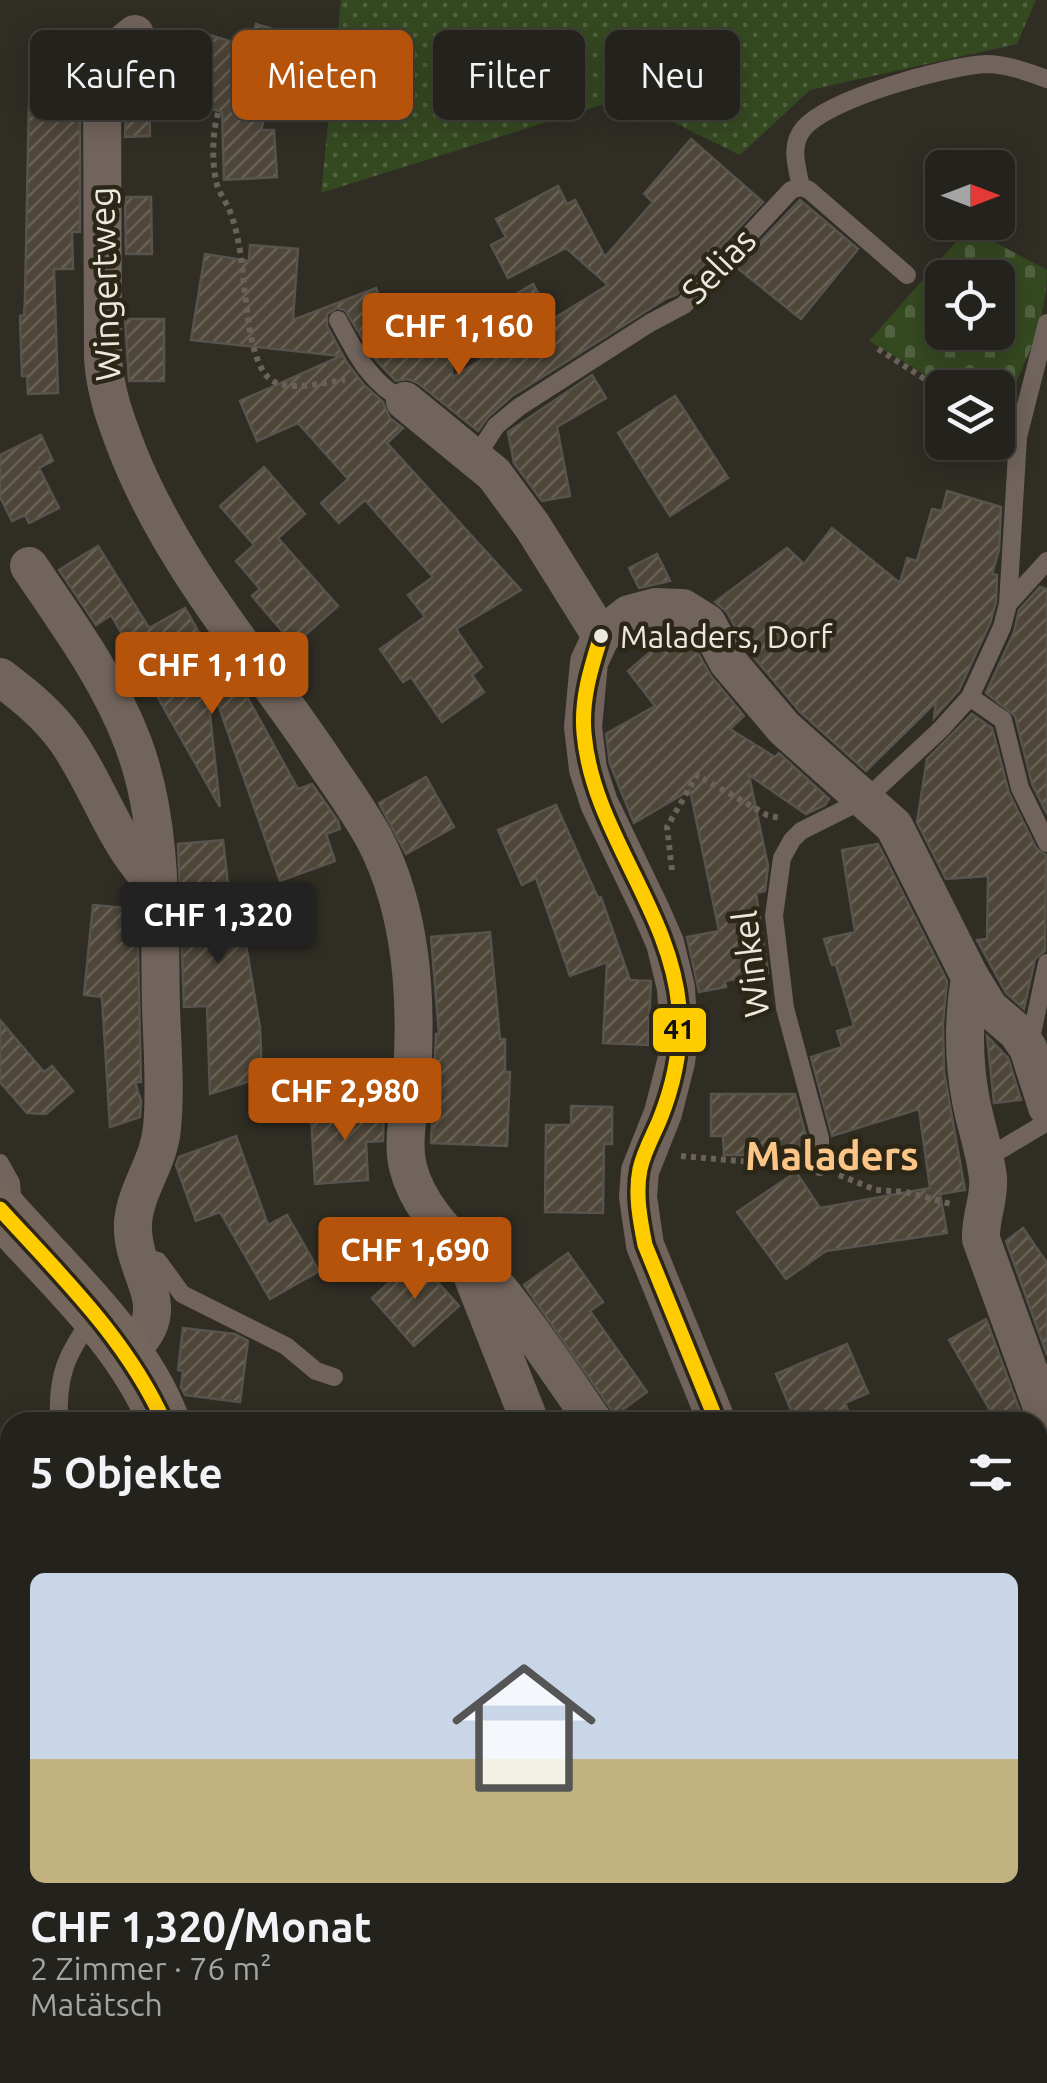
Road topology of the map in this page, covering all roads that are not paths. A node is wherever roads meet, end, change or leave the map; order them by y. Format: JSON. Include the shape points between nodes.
{"nodes":[{"id":1,"x":1047,"y":79,"type":"edge"},
{"id":2,"x":102,"y":120,"type":"edge"},
{"id":3,"x":801,"y":188,"type":"junction"},
{"id":4,"x":907,"y":275,"type":"dead end"},
{"id":5,"x":338,"y":320,"type":"dead end"},
{"id":6,"x":1047,"y":324,"type":"edge"},
{"id":7,"x":405,"y":401,"type":"joint"},
{"id":8,"x":476,"y":457,"type":"junction"},
{"id":9,"x":1047,"y":561,"type":"edge"},
{"id":10,"x":29,"y":566,"type":"dead end"},
{"id":11,"x":1008,"y":604,"type":"junction"},
{"id":12,"x":600,"y":636,"type":"junction"},
{"id":13,"x":0,"y":677,"type":"edge"},
{"id":14,"x":970,"y":696,"type":"junction"},
{"id":15,"x":867,"y":798,"type":"junction"},
{"id":16,"x":1047,"y":840,"type":"edge"},
{"id":17,"x":157,"y":885,"type":"junction"},
{"id":18,"x":1047,"y":963,"type":"edge"},
{"id":19,"x":970,"y":978,"type":"junction"},
{"id":20,"x":1028,"y":1048,"type":"junction"},
{"id":21,"x":1047,"y":1106,"type":"edge"},
{"id":22,"x":1047,"y":1122,"type":"edge"},
{"id":23,"x":985,"y":1159,"type":"junction"},
{"id":24,"x":0,"y":1163,"type":"edge"},
{"id":25,"x":820,"y":1167,"type":"dead end"},
{"id":26,"x":8,"y":1218,"type":"edge"},
{"id":27,"x":463,"y":1254,"type":"junction"},
{"id":28,"x":138,"y":1256,"type":"junction"},
{"id":29,"x":110,"y":1334,"type":"junction"},
{"id":30,"x":334,"y":1377,"type":"dead end"},
{"id":31,"x":59,"y":1412,"type":"edge"},
{"id":32,"x":160,"y":1412,"type":"edge"},
{"id":33,"x":526,"y":1412,"type":"edge"},
{"id":34,"x":587,"y":1412,"type":"edge"},
{"id":35,"x":712,"y":1412,"type":"edge"},
{"id":36,"x":1044,"y":1412,"type":"edge"}],
"edges":[{"from":1,"to":3,"type":"lane","via":[[991,64],[964,66],[826,110],[802,129],[794,150]]},
{"from":2,"to":27,"type":"street","name":"Wingertweg","via":[[103,358],[116,420],[159,522],[314,744],[384,860],[404,928],[412,989],[408,1169]]},
{"from":3,"to":4,"type":"lane"},
{"from":3,"to":8,"type":"lane","name":"Selias","via":[[791,190],[684,305],[519,407],[496,426]]},
{"from":5,"to":7,"type":"lane","via":[[371,377]]},
{"from":6,"to":11,"type":"lane","via":[[1018,437]]},
{"from":7,"to":8,"type":"street"},
{"from":8,"to":12,"type":"street","via":[[533,527]]},
{"from":9,"to":11,"type":"lane"},
{"from":10,"to":17,"type":"street","via":[[92,662],[133,743]]},
{"from":11,"to":14,"type":"lane"},
{"from":12,"to":15,"type":"street","via":[[629,614],[683,608],[706,623],[728,662],[784,728]]},
{"from":12,"to":35,"type":"street","via":[[584,692],[588,769],[659,929],[676,988],[679,1039],[671,1086],[640,1171],[640,1222]]},
{"from":13,"to":17,"type":"street","via":[[66,738],[125,848]]},
{"from":14,"to":15,"type":"lane","name":"Winkel"},
{"from":14,"to":16,"type":"lane","via":[[1003,720],[1020,788]]},
{"from":15,"to":19,"type":"street","via":[[894,826]]},
{"from":15,"to":25,"type":"lane","name":"Winkel","via":[[792,840],[775,891],[785,1008],[820,1138]]},
{"from":17,"to":28,"type":"street","via":[[162,1129],[135,1210]]},
{"from":18,"to":20,"type":"lane"},
{"from":19,"to":20,"type":"street"},
{"from":19,"to":23,"type":"street","via":[[963,1039]]},
{"from":20,"to":21,"type":"street"},
{"from":22,"to":23,"type":"lane"},
{"from":23,"to":36,"type":"street","via":[[981,1239]]},
{"from":24,"to":26,"type":"lane","via":[[11,1183]]},
{"from":26,"to":29,"type":"main road"},
{"from":27,"to":33,"type":"street"},
{"from":27,"to":34,"type":"street","name":"Wingertweg","via":[[508,1300]]},
{"from":28,"to":29,"type":"street","via":[[153,1312],[145,1336]]},
{"from":28,"to":30,"type":"lane","via":[[158,1261],[182,1294]]},
{"from":29,"to":31,"type":"lane","via":[[70,1348]]},
{"from":29,"to":32,"type":"main road"}]}
